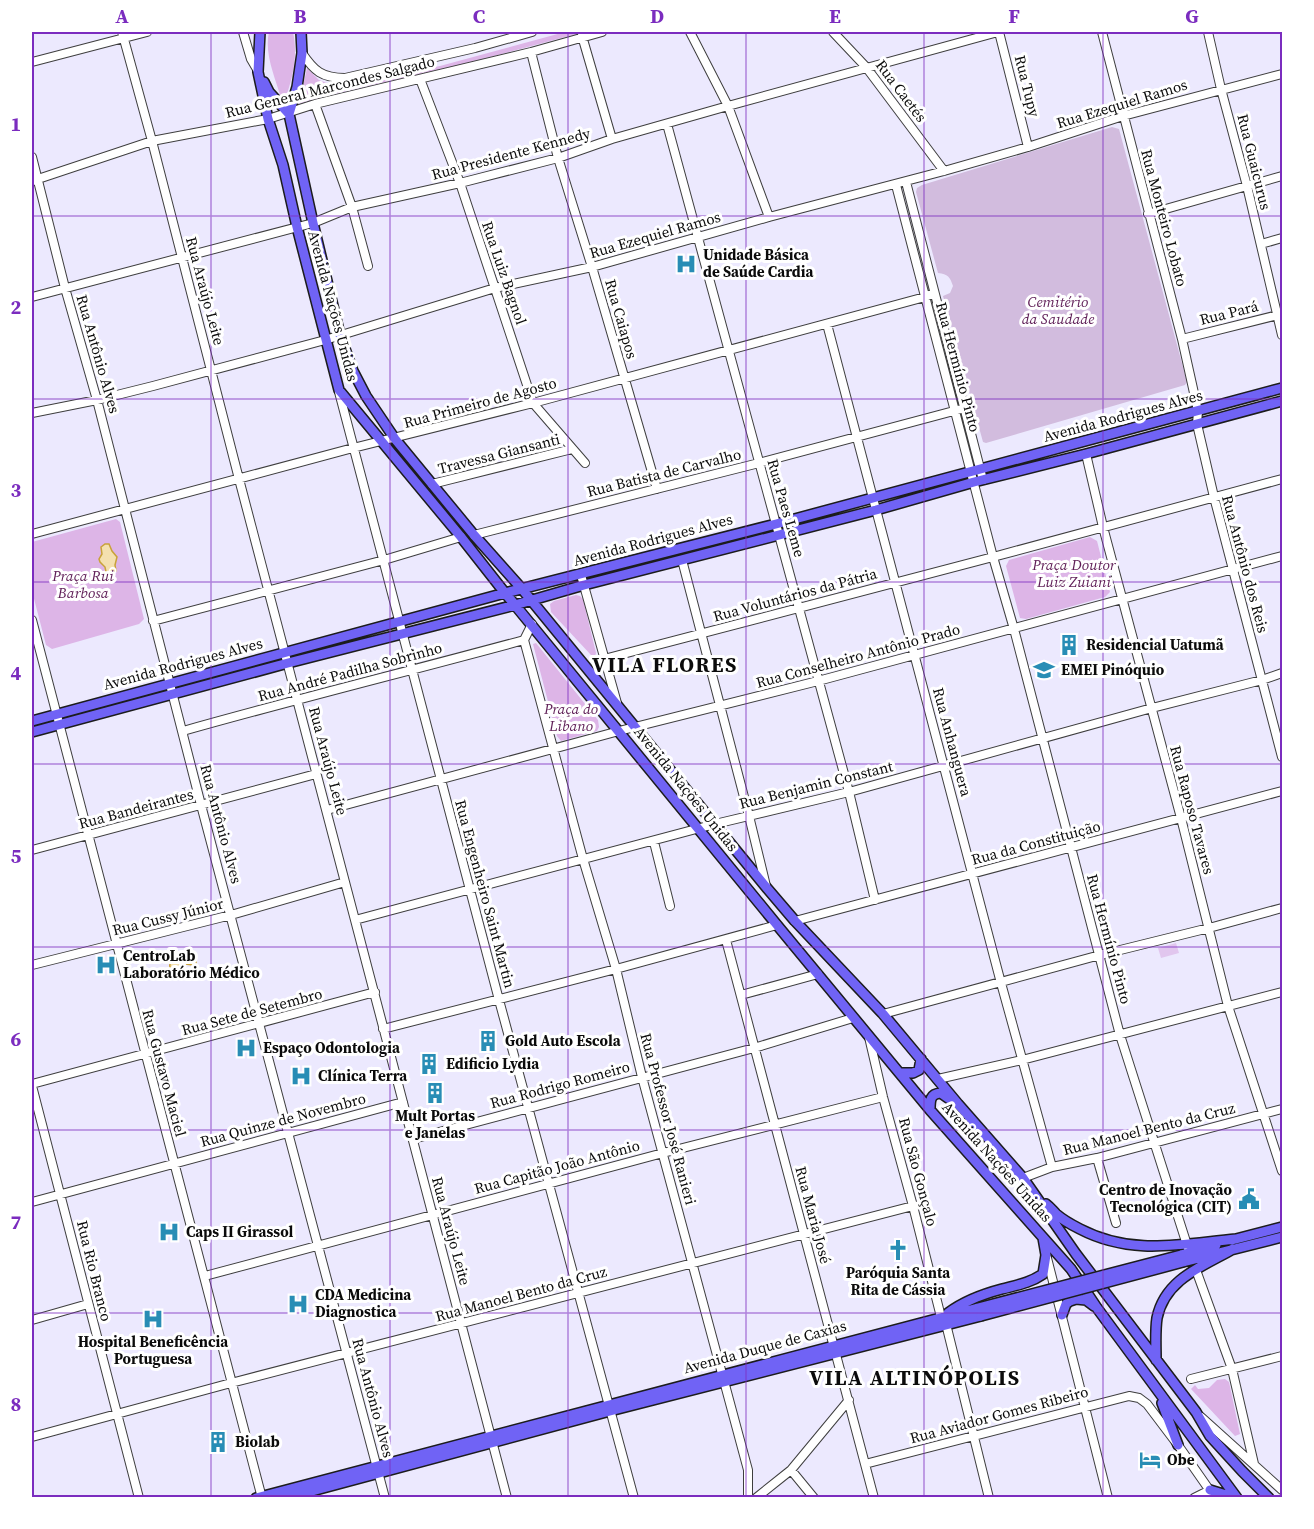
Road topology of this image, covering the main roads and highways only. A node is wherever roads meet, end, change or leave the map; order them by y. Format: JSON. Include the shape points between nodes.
{"nodes":[{"id":1,"x":260,"y":32,"type":"edge"},
{"id":2,"x":300,"y":32,"type":"edge"},
{"id":3,"x":258,"y":72,"type":"junction"},
{"id":4,"x":289,"y":114,"type":"junction"},
{"id":5,"x":1282,"y":388,"type":"edge"},
{"id":6,"x":1282,"y":401,"type":"edge"},
{"id":7,"x":522,"y":589,"type":"junction"},
{"id":8,"x":505,"y":593,"type":"junction"},
{"id":9,"x":530,"y":600,"type":"junction"},
{"id":10,"x":515,"y":604,"type":"junction"},
{"id":11,"x":171,"y":689,"type":"junction"},
{"id":12,"x":32,"y":721,"type":"edge"},
{"id":13,"x":32,"y":732,"type":"edge"},
{"id":14,"x":921,"y":1059,"type":"junction"},
{"id":15,"x":900,"y":1073,"type":"junction"},
{"id":16,"x":958,"y":1104,"type":"junction"},
{"id":17,"x":930,"y":1110,"type":"junction"},
{"id":18,"x":1037,"y":1198,"type":"junction"},
{"id":19,"x":1282,"y":1227,"type":"edge"},
{"id":20,"x":1042,"y":1236,"type":"junction"},
{"id":21,"x":1282,"y":1237,"type":"edge"},
{"id":22,"x":1234,"y":1244,"type":"junction"},
{"id":23,"x":1185,"y":1253,"type":"junction"},
{"id":24,"x":1097,"y":1308,"type":"junction"},
{"id":25,"x":1062,"y":1315,"type":"road end"},
{"id":26,"x":944,"y":1319,"type":"junction"},
{"id":27,"x":1156,"y":1360,"type":"junction"},
{"id":28,"x":1157,"y":1389,"type":"junction"},
{"id":29,"x":1178,"y":1445,"type":"road end"},
{"id":30,"x":377,"y":1469,"type":"junction"},
{"id":31,"x":1212,"y":1494,"type":"edge"},
{"id":32,"x":260,"y":1497,"type":"edge"},
{"id":33,"x":286,"y":1497,"type":"edge"},
{"id":34,"x":1236,"y":1497,"type":"edge"},
{"id":35,"x":1269,"y":1497,"type":"edge"}],
"edges":[{"from":1,"to":3,"type":"main road","name":"Avenida Nações Unidas"},
{"from":2,"to":4,"type":"main road","name":"Avenida Nações Unidas","via":[[302,53]]},
{"from":3,"to":4,"type":"main road","via":[[269,92]]},
{"from":3,"to":8,"type":"main road","name":"Avenida Nações Unidas","via":[[339,390]]},
{"from":4,"to":7,"type":"main road","name":"Avenida Nações Unidas","via":[[340,335],[353,370],[395,439]]},
{"from":5,"to":7,"type":"main road","name":"Avenida Rodrigues Alves"},
{"from":6,"to":9,"type":"main road","name":"Avenida Rodrigues Alves"},
{"from":7,"to":8,"type":"main road","name":"Avenida Rodrigues Alves"},
{"from":7,"to":9,"type":"main road","name":"Avenida Nações Unidas"},
{"from":8,"to":10,"type":"main road","name":"Avenida Nações Unidas"},
{"from":8,"to":11,"type":"main road","name":"Avenida Rodrigues Alves","via":[[285,652]]},
{"from":9,"to":10,"type":"main road","name":"Avenida Rodrigues Alves"},
{"from":9,"to":14,"type":"main road","name":"Avenida Nações Unidas","via":[[766,887]]},
{"from":10,"to":11,"type":"main road","name":"Avenida Rodrigues Alves"},
{"from":10,"to":15,"type":"main road","name":"Avenida Nações Unidas"},
{"from":11,"to":12,"type":"main road","name":"Avenida Rodrigues Alves"},
{"from":11,"to":13,"type":"main road","name":"Avenida Rodrigues Alves"},
{"from":14,"to":15,"type":"main road","via":[[919,1070]]},
{"from":14,"to":16,"type":"main road","name":"Avenida Nações Unidas"},
{"from":15,"to":17,"type":"main road","name":"Avenida Nações Unidas"},
{"from":16,"to":17,"type":"main road","via":[[936,1094],[931,1097]]},
{"from":16,"to":18,"type":"main road","name":"Avenida Nações Unidas"},
{"from":17,"to":20,"type":"main road","name":"Avenida Nações Unidas"},
{"from":18,"to":23,"type":"main road","via":[[1072,1226],[1091,1235],[1110,1242]]},
{"from":18,"to":27,"type":"main road","name":"Avenida Nações Unidas"},
{"from":19,"to":22,"type":"main road","name":"Avenida Duque de Caxias"},
{"from":20,"to":24,"type":"main road","name":"Avenida Nações Unidas","via":[[1071,1269]]},
{"from":20,"to":26,"type":"main road","via":[[1046,1255],[1043,1274],[960,1304]]},
{"from":21,"to":22,"type":"main road","name":"Avenida Duque de Caxias"},
{"from":22,"to":23,"type":"main road","name":"Avenida Duque de Caxias"},
{"from":22,"to":23,"type":"main road"},
{"from":22,"to":27,"type":"main road","via":[[1185,1275],[1170,1290],[1157,1318]]},
{"from":23,"to":26,"type":"main road","name":"Avenida Duque de Caxias","bridge":true},
{"from":24,"to":25,"type":"main road","via":[[1086,1300],[1076,1299],[1066,1304]]},
{"from":24,"to":28,"type":"main road","name":"Avenida Nações Unidas"},
{"from":26,"to":30,"type":"main road","name":"Avenida Duque de Caxias"},
{"from":27,"to":35,"type":"main road","name":"Avenida Nações Unidas","via":[[1210,1436]]},
{"from":28,"to":29,"type":"main road"},
{"from":28,"to":34,"type":"main road","name":"Avenida Nações Unidas"},
{"from":30,"to":32,"type":"main road","name":"Avenida Duque de Caxias"},
{"from":30,"to":33,"type":"main road","name":"Avenida Duque de Caxias"},
{"from":31,"to":34,"type":"main road"}]}
